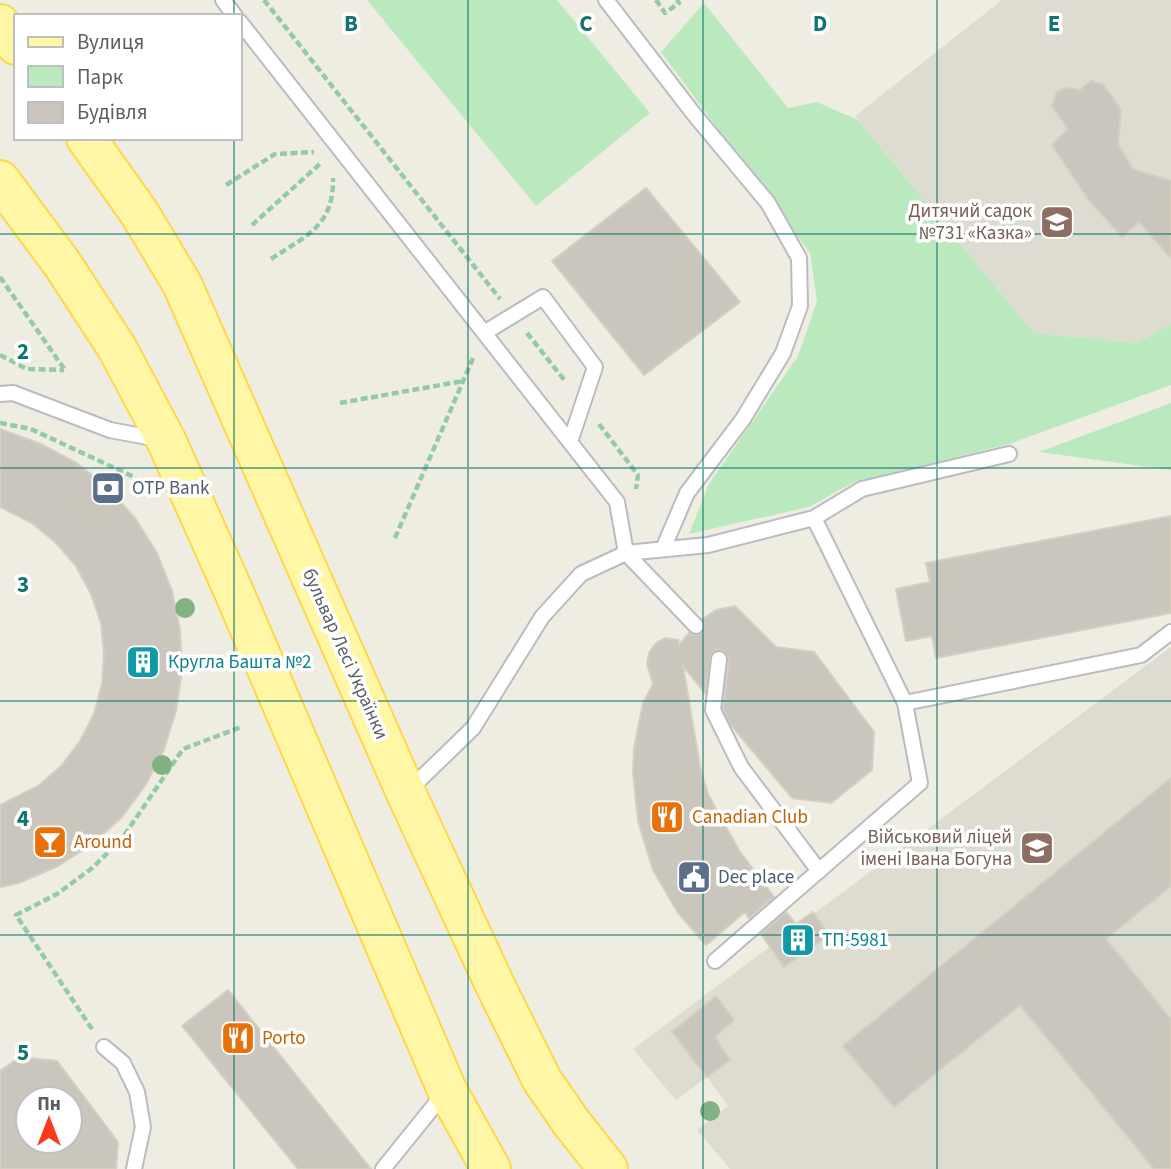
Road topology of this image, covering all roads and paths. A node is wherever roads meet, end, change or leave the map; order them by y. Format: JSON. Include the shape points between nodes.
{"nodes":[{"id":1,"x":264,"y":0,"type":"edge"},
{"id":2,"x":606,"y":0,"type":"edge"},
{"id":3,"x":656,"y":0,"type":"edge"},
{"id":4,"x":677,"y":0,"type":"edge"},
{"id":5,"x":0,"y":24,"type":"edge"},
{"id":6,"x":242,"y":25,"type":"edge"},
{"id":7,"x":14,"y":42,"type":"edge"},
{"id":8,"x":87,"y":140,"type":"edge"},
{"id":9,"x":335,"y":151,"type":"junction"},
{"id":10,"x":0,"y":180,"type":"edge"},
{"id":11,"x":226,"y":185,"type":"dead end"},
{"id":12,"x":252,"y":226,"type":"dead end"},
{"id":13,"x":271,"y":259,"type":"dead end"},
{"id":14,"x":0,"y":277,"type":"edge"},
{"id":15,"x":513,"y":315,"type":"junction"},
{"id":16,"x":484,"y":333,"type":"junction"},
{"id":17,"x":0,"y":355,"type":"edge"},
{"id":18,"x":464,"y":380,"type":"junction"},
{"id":19,"x":0,"y":394,"type":"edge"},
{"id":20,"x":340,"y":403,"type":"dead end"},
{"id":21,"x":583,"y":404,"type":"junction"},
{"id":22,"x":0,"y":423,"type":"edge"},
{"id":23,"x":166,"y":440,"type":"junction"},
{"id":24,"x":569,"y":442,"type":"junction"},
{"id":25,"x":1009,"y":454,"type":"dead end"},
{"id":26,"x":136,"y":478,"type":"dead end"},
{"id":27,"x":634,"y":500,"type":"dead end"},
{"id":28,"x":814,"y":518,"type":"junction"},
{"id":29,"x":395,"y":538,"type":"dead end"},
{"id":30,"x":663,"y":549,"type":"junction"},
{"id":31,"x":626,"y":552,"type":"junction"},
{"id":32,"x":695,"y":626,"type":"dead end"},
{"id":33,"x":1171,"y":632,"type":"edge"},
{"id":34,"x":719,"y":659,"type":"dead end"},
{"id":35,"x":905,"y":703,"type":"junction"},
{"id":36,"x":241,"y":727,"type":"dead end"},
{"id":37,"x":406,"y":793,"type":"junction"},
{"id":38,"x":819,"y":871,"type":"junction"},
{"id":39,"x":715,"y":961,"type":"dead end"},
{"id":40,"x":104,"y":1047,"type":"joint"},
{"id":41,"x":447,"y":1090,"type":"junction"},
{"id":42,"x":134,"y":1169,"type":"edge"},
{"id":43,"x":383,"y":1169,"type":"edge"},
{"id":44,"x":491,"y":1169,"type":"edge"},
{"id":45,"x":608,"y":1169,"type":"edge"}],
"edges":[{"from":1,"to":15,"type":"path"},
{"from":2,"to":30,"type":"lane","via":[[768,203],[799,258],[800,306],[783,353],[743,419],[687,493]]},
{"from":3,"to":4,"type":"path","via":[[666,13]]},
{"from":5,"to":7,"type":"main road"},
{"from":6,"to":9,"type":"lane"},
{"from":8,"to":37,"type":"main road","name":"бульвар Лесі Українки","via":[[182,284]]},
{"from":9,"to":11,"type":"path","via":[[275,154]]},
{"from":9,"to":12,"type":"path"},
{"from":9,"to":13,"type":"path","via":[[328,210],[318,228]]},
{"from":9,"to":16,"type":"lane"},
{"from":10,"to":23,"type":"main road","via":[[117,348]]},
{"from":14,"to":17,"type":"path","via":[[65,370],[27,369]]},
{"from":15,"to":16,"type":"lane"},
{"from":15,"to":21,"type":"path"},
{"from":15,"to":21,"type":"lane","via":[[543,297],[596,367]]},
{"from":16,"to":18,"type":"path"},
{"from":16,"to":24,"type":"lane"},
{"from":18,"to":20,"type":"path"},
{"from":18,"to":29,"type":"path"},
{"from":19,"to":23,"type":"lane","via":[[13,393],[110,430]]},
{"from":21,"to":24,"type":"lane"},
{"from":21,"to":27,"type":"path","via":[[638,475]]},
{"from":22,"to":26,"type":"path","via":[[31,429]]},
{"from":23,"to":41,"type":"main road"},
{"from":24,"to":31,"type":"lane","via":[[617,502]]},
{"from":25,"to":28,"type":"lane","via":[[862,489]]},
{"from":28,"to":30,"type":"lane","via":[[708,545]]},
{"from":28,"to":35,"type":"lane"},
{"from":30,"to":31,"type":"lane"},
{"from":31,"to":32,"type":"lane"},
{"from":31,"to":37,"type":"lane","via":[[581,575],[542,617],[472,728]]},
{"from":33,"to":35,"type":"lane","via":[[1141,655]]},
{"from":34,"to":38,"type":"lane","via":[[713,710],[741,767]]},
{"from":35,"to":38,"type":"lane","via":[[920,783]]},
{"from":36,"to":40,"type":"path","via":[[183,749],[121,840],[57,894],[16,915]]},
{"from":37,"to":45,"type":"main road","name":"бульвар Лесі Українки","via":[[542,1080]]},
{"from":38,"to":39,"type":"lane"},
{"from":40,"to":42,"type":"lane","via":[[123,1063],[137,1092],[144,1127]]},
{"from":41,"to":43,"type":"lane"},
{"from":41,"to":44,"type":"main road"}]}
